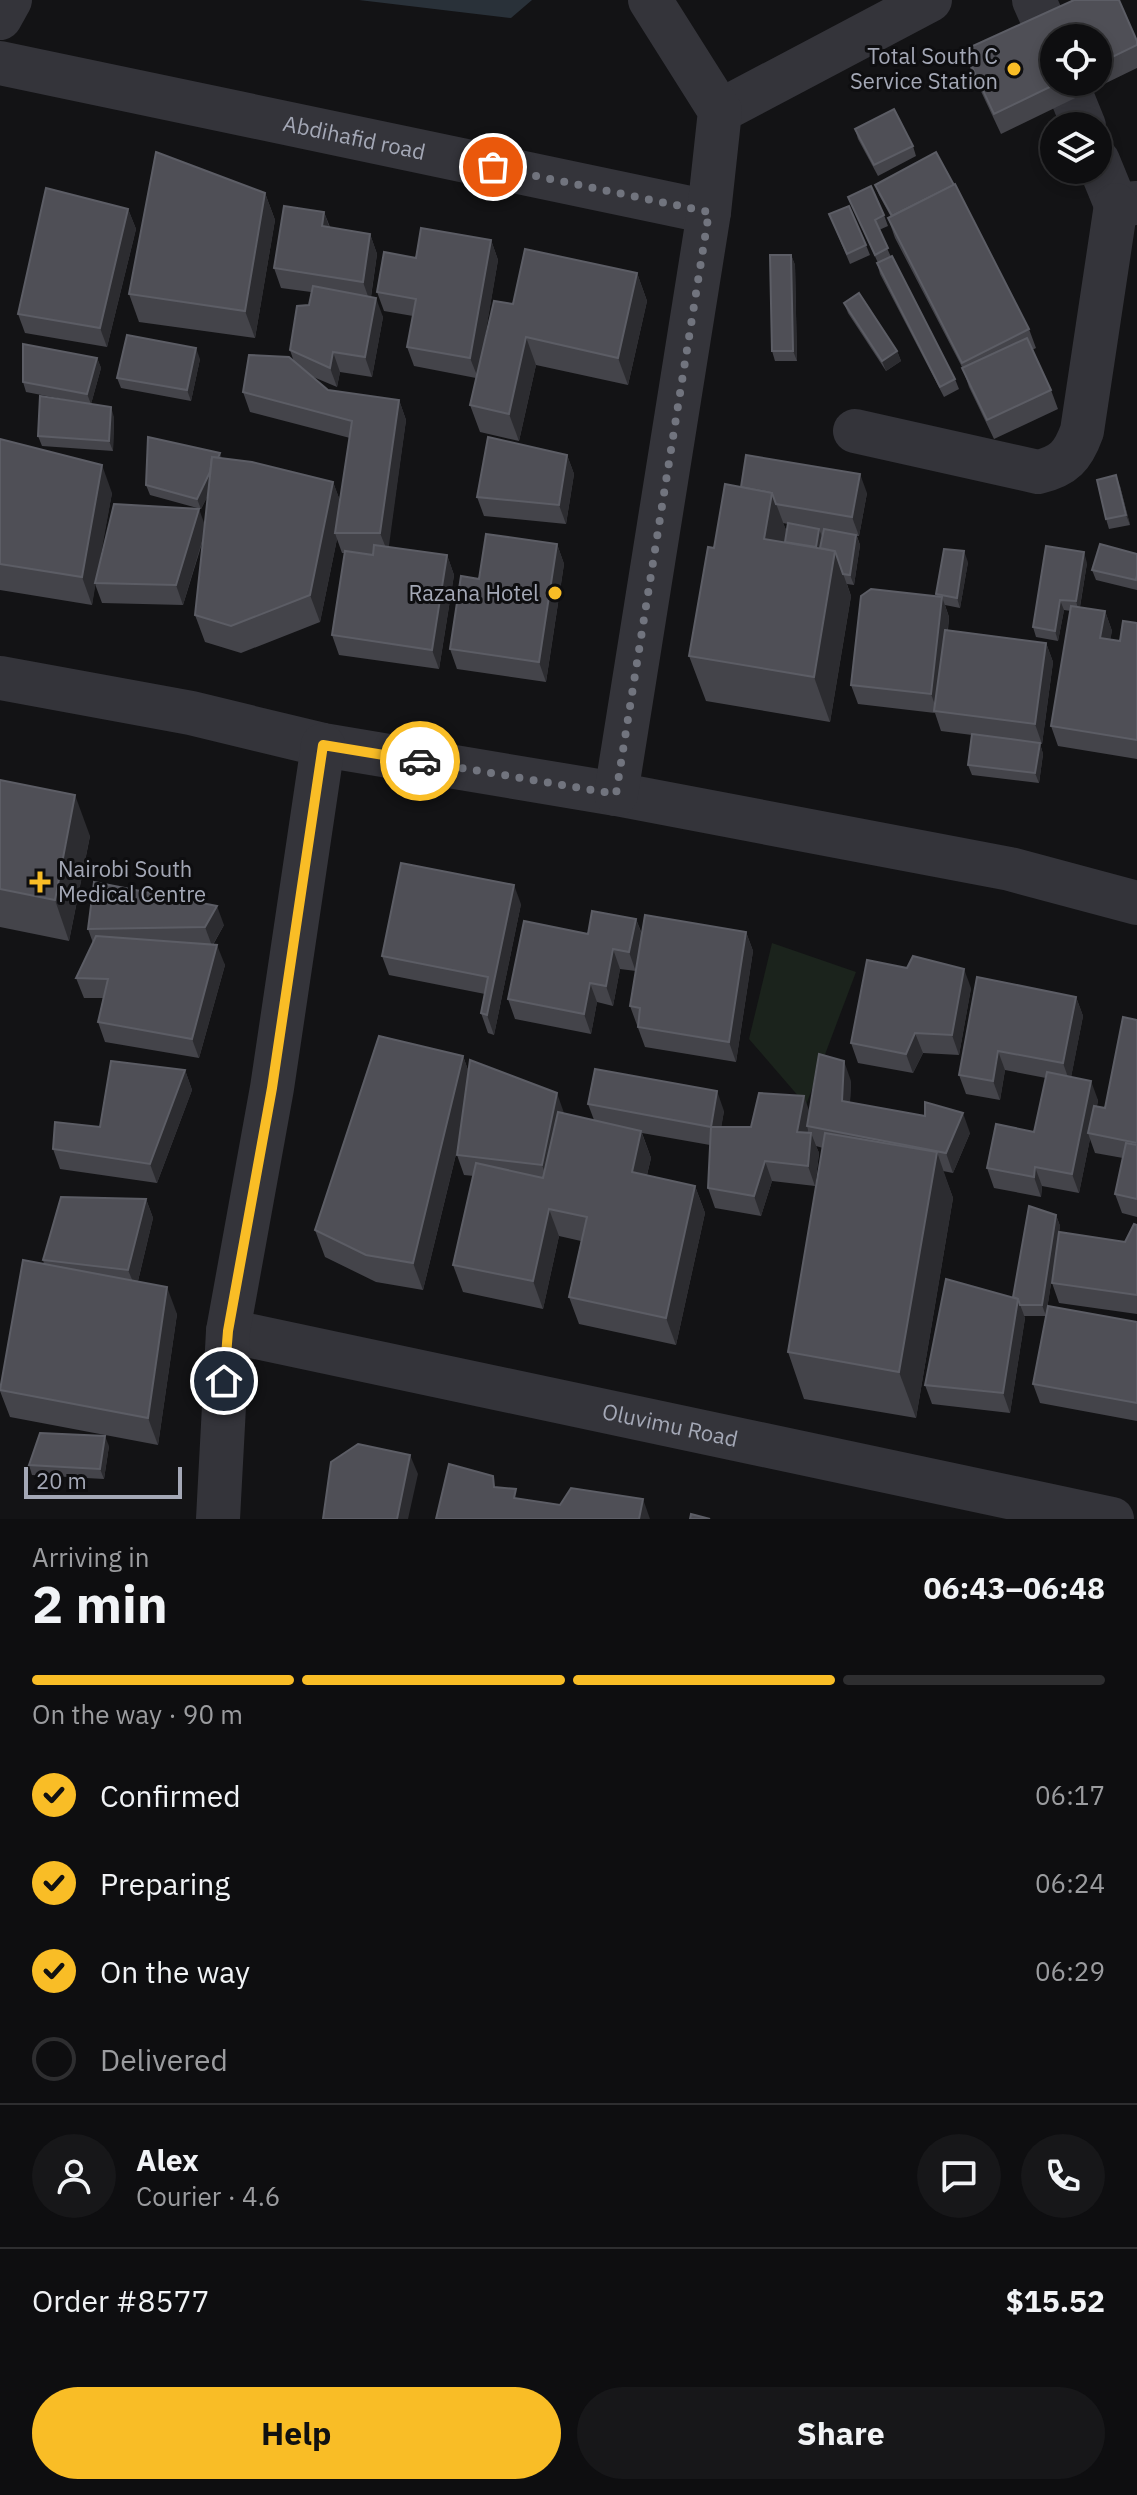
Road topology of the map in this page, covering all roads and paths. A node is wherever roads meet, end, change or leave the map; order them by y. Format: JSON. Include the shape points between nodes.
{"nodes":[{"id":1,"x":10,"y":0,"type":"edge"},
{"id":2,"x":650,"y":0,"type":"edge"},
{"id":3,"x":930,"y":0,"type":"edge"},
{"id":4,"x":0,"y":18,"type":"edge"},
{"id":5,"x":0,"y":63,"type":"edge"},
{"id":6,"x":720,"y":111,"type":"junction"},
{"id":7,"x":1112,"y":182,"type":"edge"},
{"id":8,"x":1126,"y":204,"type":"edge"},
{"id":9,"x":709,"y":212,"type":"junction"},
{"id":10,"x":855,"y":431,"type":"dead end"},
{"id":11,"x":0,"y":678,"type":"edge"},
{"id":12,"x":323,"y":745,"type":"junction"},
{"id":13,"x":616,"y":794,"type":"junction"},
{"id":14,"x":1137,"y":903,"type":"edge"},
{"id":15,"x":228,"y":1331,"type":"junction"},
{"id":16,"x":218,"y":1519,"type":"edge"},
{"id":17,"x":1112,"y":1519,"type":"edge"}],
"edges":[{"from":1,"to":4,"type":"street"},
{"from":2,"to":6,"type":"street"},
{"from":3,"to":6,"type":"street"},
{"from":5,"to":9,"type":"street","name":"Abdihafid road"},
{"from":6,"to":9,"type":"street"},
{"from":7,"to":8,"type":"street"},
{"from":8,"to":10,"type":"street","via":[[1074,453],[1057,467],[1038,472]]},
{"from":9,"to":13,"type":"street"},
{"from":11,"to":12,"type":"street","via":[[191,713]]},
{"from":12,"to":13,"type":"street"},
{"from":12,"to":15,"type":"street","via":[[272,1088]]},
{"from":13,"to":14,"type":"street","via":[[1010,869]]},
{"from":15,"to":16,"type":"street"},
{"from":15,"to":17,"type":"street","name":"Oluvimu Road"}]}
